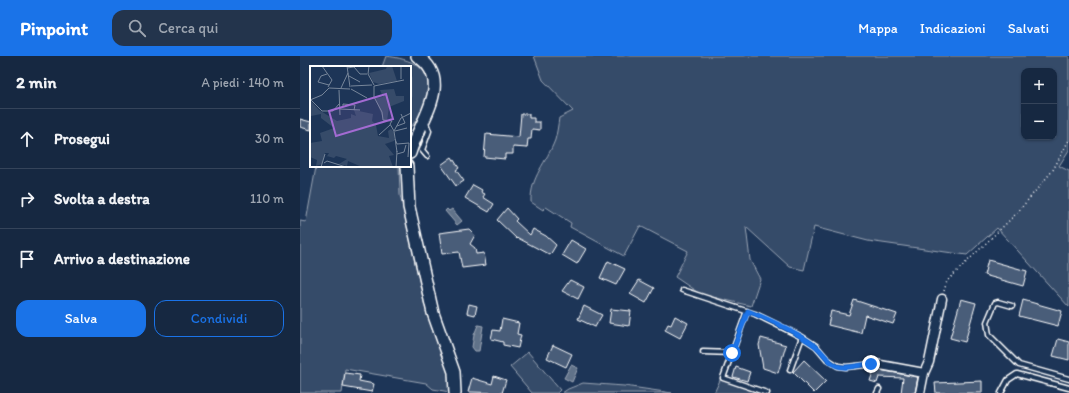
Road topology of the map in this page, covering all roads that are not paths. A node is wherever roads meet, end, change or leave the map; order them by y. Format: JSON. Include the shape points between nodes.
{"nodes":[{"id":1,"x":417,"y":56,"type":"edge"},
{"id":2,"x":424,"y":119,"type":"junction"},
{"id":3,"x":411,"y":151,"type":"edge"},
{"id":4,"x":427,"y":156,"type":"dead end"},
{"id":5,"x":407,"y":167,"type":"edge"},
{"id":6,"x":682,"y":290,"type":"dead end"},
{"id":7,"x":942,"y":299,"type":"road end"},
{"id":8,"x":1012,"y":306,"type":"dead end"},
{"id":9,"x":748,"y":311,"type":"junction"},
{"id":10,"x":802,"y":337,"type":"junction"},
{"id":11,"x":703,"y":352,"type":"dead end"},
{"id":12,"x":732,"y":353,"type":"junction"},
{"id":13,"x":875,"y":364,"type":"joint"},
{"id":14,"x":790,"y":370,"type":"dead end"},
{"id":15,"x":924,"y":373,"type":"junction"},
{"id":16,"x":1069,"y":379,"type":"edge"},
{"id":17,"x":1069,"y":388,"type":"edge"},
{"id":18,"x":455,"y":393,"type":"edge"},
{"id":19,"x":767,"y":393,"type":"edge"},
{"id":20,"x":920,"y":393,"type":"edge"},
{"id":21,"x":1002,"y":393,"type":"edge"}],
"edges":[{"from":1,"to":2,"type":"main road","via":[[430,68],[435,86],[433,100]]},
{"from":2,"to":3,"type":"main road"},
{"from":2,"to":4,"type":"lane","via":[[429,131],[422,150]]},
{"from":5,"to":18,"type":"main road","via":[[409,207],[433,313],[454,372]]},
{"from":6,"to":9,"type":"lane"},
{"from":7,"to":15,"type":"street","via":[[929,362]]},
{"from":8,"to":16,"type":"lane","via":[[995,303],[987,322],[989,335],[1019,365]]},
{"from":9,"to":10,"type":"lane"},
{"from":9,"to":12,"type":"lane"},
{"from":10,"to":13,"type":"lane","via":[[838,366]]},
{"from":10,"to":14,"type":"lane"},
{"from":11,"to":12,"type":"lane"},
{"from":12,"to":19,"type":"lane","via":[[723,378]]},
{"from":13,"to":15,"type":"street"},
{"from":15,"to":20,"type":"street"},
{"from":17,"to":21,"type":"lane","via":[[1017,374],[1008,380]]}]}
